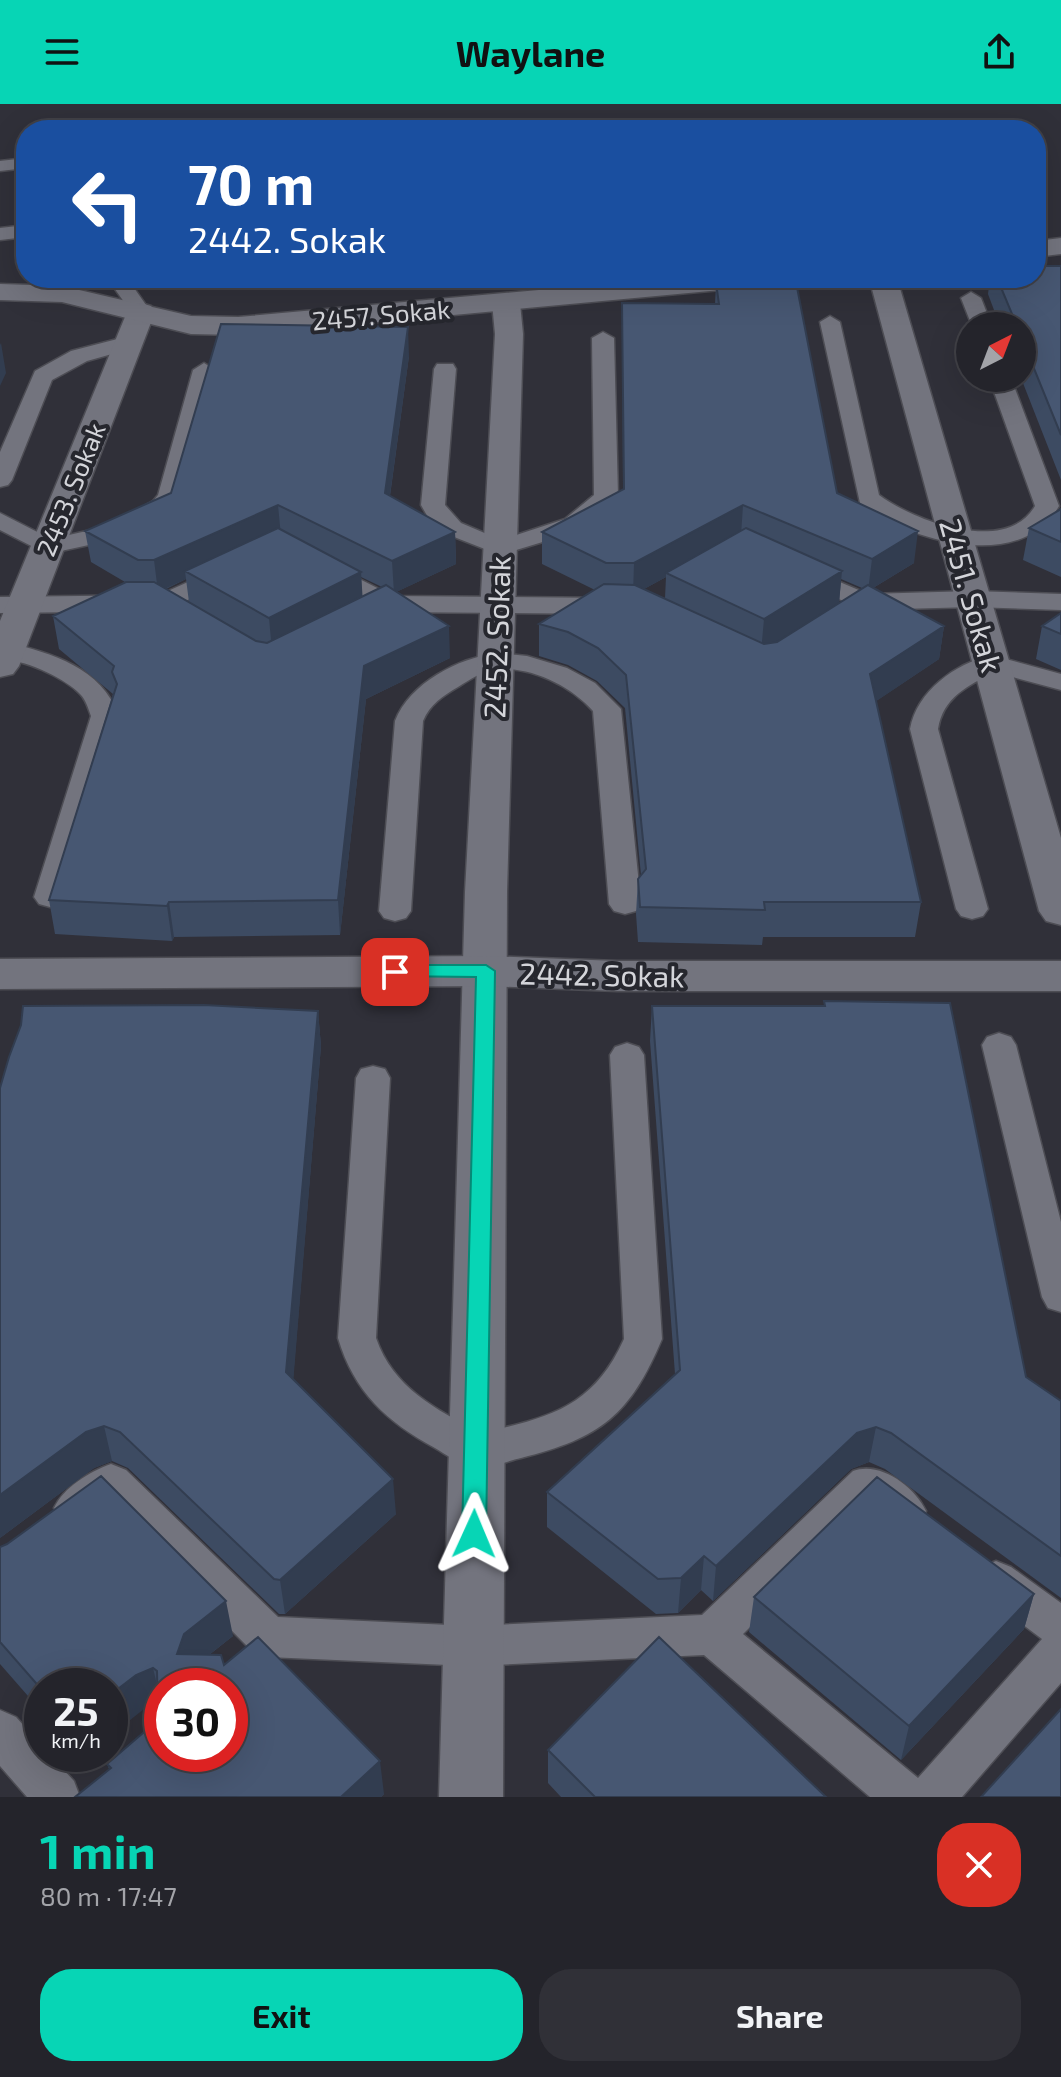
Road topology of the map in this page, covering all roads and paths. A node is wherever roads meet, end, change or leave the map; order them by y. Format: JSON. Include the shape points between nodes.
{"nodes":[{"id":1,"x":124,"y":288,"type":"edge"},
{"id":2,"x":661,"y":288,"type":"edge"},
{"id":3,"x":886,"y":288,"type":"edge"},
{"id":4,"x":0,"y":292,"type":"edge"},
{"id":5,"x":971,"y":298,"type":"dead end"},
{"id":6,"x":506,"y":303,"type":"junction"},
{"id":7,"x":141,"y":312,"type":"junction"},
{"id":8,"x":976,"y":312,"type":"edge"},
{"id":9,"x":830,"y":322,"type":"dead end"},
{"id":10,"x":603,"y":338,"type":"dead end"},
{"id":11,"x":129,"y":342,"type":"junction"},
{"id":12,"x":445,"y":369,"type":"dead end"},
{"id":13,"x":204,"y":370,"type":"edge"},
{"id":14,"x":1005,"y":392,"type":"edge"},
{"id":15,"x":0,"y":480,"type":"edge"},
{"id":16,"x":0,"y":520,"type":"edge"},
{"id":17,"x":956,"y":539,"type":"junction"},
{"id":18,"x":47,"y":547,"type":"junction"},
{"id":19,"x":500,"y":548,"type":"junction"},
{"id":20,"x":308,"y":561,"type":"edge"},
{"id":21,"x":242,"y":565,"type":"edge"},
{"id":22,"x":783,"y":565,"type":"edge"},
{"id":23,"x":973,"y":599,"type":"junction"},
{"id":24,"x":864,"y":602,"type":"junction"},
{"id":25,"x":1061,"y":602,"type":"edge"},
{"id":26,"x":164,"y":603,"type":"junction"},
{"id":27,"x":388,"y":604,"type":"junction"},
{"id":28,"x":12,"y":605,"type":"edge"},
{"id":29,"x":497,"y":606,"type":"junction"},
{"id":30,"x":639,"y":606,"type":"edge"},
{"id":31,"x":362,"y":617,"type":"edge"},
{"id":32,"x":839,"y":618,"type":"edge"},
{"id":33,"x":191,"y":619,"type":"edge"},
{"id":34,"x":2,"y":656,"type":"edge"},
{"id":35,"x":495,"y":660,"type":"junction"},
{"id":36,"x":991,"y":663,"type":"junction"},
{"id":37,"x":1061,"y":682,"type":"edge"},
{"id":38,"x":50,"y":897,"type":"edge"},
{"id":39,"x":625,"y":904,"type":"dead end"},
{"id":40,"x":972,"y":909,"type":"dead end"},
{"id":41,"x":395,"y":911,"type":"dead end"},
{"id":42,"x":1061,"y":911,"type":"edge"},
{"id":43,"x":486,"y":971,"type":"junction"},
{"id":44,"x":0,"y":974,"type":"edge"},
{"id":45,"x":1061,"y":976,"type":"edge"},
{"id":46,"x":999,"y":1045,"type":"dead end"},
{"id":47,"x":627,"y":1055,"type":"dead end"},
{"id":48,"x":373,"y":1078,"type":"dead end"},
{"id":49,"x":1061,"y":1297,"type":"edge"},
{"id":50,"x":476,"y":1451,"type":"junction"},
{"id":51,"x":49,"y":1527,"type":"edge"},
{"id":52,"x":1061,"y":1628,"type":"edge"},
{"id":53,"x":712,"y":1635,"type":"junction"},
{"id":54,"x":268,"y":1637,"type":"junction"},
{"id":55,"x":471,"y":1646,"type":"junction"},
{"id":56,"x":1061,"y":1650,"type":"edge"},
{"id":57,"x":233,"y":1666,"type":"edge"},
{"id":58,"x":0,"y":1732,"type":"edge"},
{"id":59,"x":472,"y":1796,"type":"edge"},
{"id":60,"x":57,"y":1797,"type":"edge"},
{"id":61,"x":905,"y":1797,"type":"edge"},
{"id":62,"x":932,"y":1797,"type":"edge"}],
"edges":[{"from":1,"to":7,"type":"lane"},
{"from":2,"to":6,"type":"street","name":"2457. Sokak"},
{"from":3,"to":17,"type":"street","name":"2451. Sokak"},
{"from":4,"to":7,"type":"street","name":"2457. Sokak","via":[[62,294]]},
{"from":5,"to":8,"type":"lane"},
{"from":6,"to":7,"type":"street","name":"2457. Sokak","via":[[238,326],[191,325]]},
{"from":6,"to":19,"type":"street","name":"2452. Sokak"},
{"from":7,"to":11,"type":"street","name":"2453. Sokak"},
{"from":9,"to":17,"type":"lane","via":[[868,498],[885,512]]},
{"from":10,"to":19,"type":"lane","via":[[606,496],[579,521]]},
{"from":11,"to":15,"type":"lane","via":[[79,356],[43,376]]},
{"from":11,"to":18,"type":"street","name":"2453. Sokak"},
{"from":12,"to":19,"type":"lane","via":[[433,505],[451,528]]},
{"from":13,"to":18,"type":"lane","via":[[170,496],[162,506],[117,532]]},
{"from":14,"to":17,"type":"lane","via":[[1047,506],[1039,521],[1027,528]]},
{"from":16,"to":18,"type":"lane"},
{"from":17,"to":23,"type":"street","name":"2451. Sokak"},
{"from":18,"to":28,"type":"street","name":"2453. Sokak"},
{"from":19,"to":29,"type":"street","name":"2452. Sokak"},
{"from":20,"to":27,"type":"lane"},
{"from":21,"to":26,"type":"lane"},
{"from":22,"to":24,"type":"lane"},
{"from":23,"to":24,"type":"lane"},
{"from":23,"to":25,"type":"lane"},
{"from":23,"to":36,"type":"street","name":"2451. Sokak"},
{"from":24,"to":32,"type":"lane"},
{"from":26,"to":28,"type":"lane"},
{"from":26,"to":33,"type":"lane"},
{"from":27,"to":29,"type":"lane"},
{"from":27,"to":31,"type":"lane"},
{"from":28,"to":34,"type":"street","name":"2453. Sokak"},
{"from":29,"to":30,"type":"lane"},
{"from":29,"to":35,"type":"street","name":"2452. Sokak"},
{"from":34,"to":38,"type":"lane","via":[[64,670],[83,680],[96,693],[105,716]]},
{"from":35,"to":39,"type":"lane","via":[[570,678],[607,709]]},
{"from":35,"to":41,"type":"lane","via":[[432,691],[420,700],[409,721]]},
{"from":35,"to":43,"type":"street","name":"2452. Sokak"},
{"from":36,"to":37,"type":"lane"},
{"from":36,"to":40,"type":"lane","via":[[936,697],[924,729]]},
{"from":36,"to":42,"type":"street","name":"2451. Sokak"},
{"from":43,"to":44,"type":"street","name":"2442. Sokak"},
{"from":43,"to":45,"type":"street","name":"2442. Sokak"},
{"from":43,"to":50,"type":"street","name":"2452. Sokak"},
{"from":46,"to":49,"type":"lane"},
{"from":47,"to":50,"type":"lane","via":[[643,1339],[634,1366],[590,1415],[555,1433]]},
{"from":48,"to":50,"type":"lane","via":[[357,1338],[361,1356],[398,1406]]},
{"from":50,"to":55,"type":"street","name":"2452. Sokak"},
{"from":51,"to":54,"type":"lane","via":[[111,1482]]},
{"from":52,"to":53,"type":"lane","via":[[868,1483]]},
{"from":53,"to":55,"type":"lane"},
{"from":53,"to":61,"type":"lane"},
{"from":54,"to":55,"type":"lane"},
{"from":54,"to":57,"type":"lane"},
{"from":55,"to":59,"type":"street","name":"2452. Sokak"},
{"from":56,"to":62,"type":"lane"},
{"from":58,"to":60,"type":"lane"}]}
